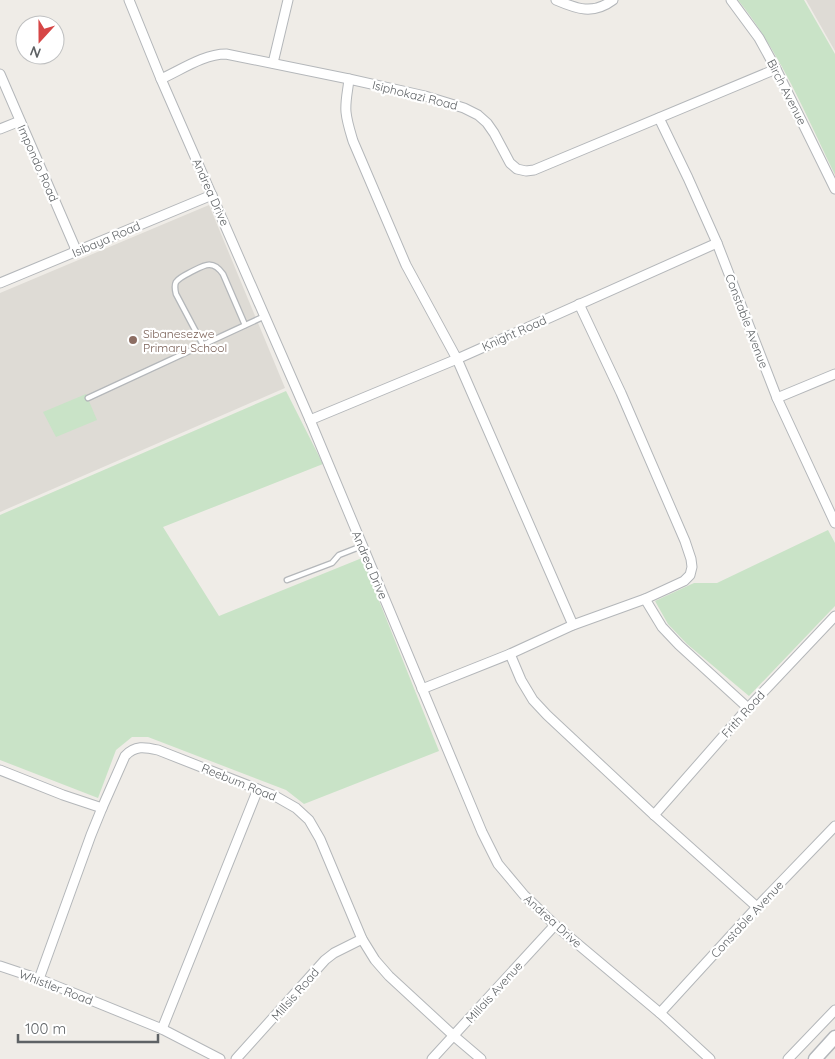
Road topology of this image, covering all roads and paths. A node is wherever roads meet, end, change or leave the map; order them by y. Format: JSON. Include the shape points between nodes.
{"nodes":[{"id":1,"x":129,"y":0,"type":"edge"},
{"id":2,"x":288,"y":0,"type":"edge"},
{"id":3,"x":556,"y":0,"type":"edge"},
{"id":4,"x":613,"y":0,"type":"edge"},
{"id":5,"x":731,"y":0,"type":"edge"},
{"id":6,"x":273,"y":63,"type":"junction"},
{"id":7,"x":776,"y":69,"type":"junction"},
{"id":8,"x":0,"y":74,"type":"edge"},
{"id":9,"x":161,"y":79,"type":"junction"},
{"id":10,"x":350,"y":79,"type":"junction"},
{"id":11,"x":659,"y":118,"type":"junction"},
{"id":12,"x":20,"y":121,"type":"junction"},
{"id":13,"x":0,"y":129,"type":"edge"},
{"id":14,"x":835,"y":189,"type":"edge"},
{"id":15,"x":212,"y":195,"type":"junction"},
{"id":16,"x":717,"y":244,"type":"junction"},
{"id":17,"x":77,"y":252,"type":"junction"},
{"id":18,"x":0,"y":283,"type":"edge"},
{"id":19,"x":579,"y":304,"type":"junction"},
{"id":20,"x":265,"y":316,"type":"junction"},
{"id":21,"x":245,"y":326,"type":"junction"},
{"id":22,"x":203,"y":345,"type":"junction"},
{"id":23,"x":457,"y":359,"type":"junction"},
{"id":24,"x":835,"y":374,"type":"edge"},
{"id":25,"x":88,"y":398,"type":"dead end"},
{"id":26,"x":777,"y":398,"type":"junction"},
{"id":27,"x":310,"y":420,"type":"junction"},
{"id":28,"x":835,"y":523,"type":"edge"},
{"id":29,"x":362,"y":546,"type":"junction"},
{"id":30,"x":287,"y":580,"type":"dead end"},
{"id":31,"x":645,"y":599,"type":"junction"},
{"id":32,"x":835,"y":616,"type":"edge"},
{"id":33,"x":572,"y":625,"type":"junction"},
{"id":34,"x":510,"y":654,"type":"junction"},
{"id":35,"x":422,"y":689,"type":"junction"},
{"id":36,"x":748,"y":708,"type":"junction"},
{"id":37,"x":0,"y":770,"type":"edge"},
{"id":38,"x":258,"y":789,"type":"junction"},
{"id":39,"x":102,"y":808,"type":"junction"},
{"id":40,"x":654,"y":815,"type":"junction"},
{"id":41,"x":835,"y":826,"type":"edge"},
{"id":42,"x":757,"y":907,"type":"junction"},
{"id":43,"x":555,"y":925,"type":"junction"},
{"id":44,"x":362,"y":939,"type":"junction"},
{"id":45,"x":0,"y":966,"type":"edge"},
{"id":46,"x":39,"y":979,"type":"junction"},
{"id":47,"x":835,"y":1010,"type":"edge"},
{"id":48,"x":660,"y":1013,"type":"junction"},
{"id":49,"x":162,"y":1029,"type":"junction"},
{"id":50,"x":454,"y":1036,"type":"junction"},
{"id":51,"x":835,"y":1037,"type":"edge"},
{"id":52,"x":220,"y":1059,"type":"edge"},
{"id":53,"x":236,"y":1059,"type":"edge"},
{"id":54,"x":432,"y":1059,"type":"edge"},
{"id":55,"x":481,"y":1059,"type":"edge"},
{"id":56,"x":710,"y":1059,"type":"edge"},
{"id":57,"x":788,"y":1059,"type":"edge"},
{"id":58,"x":815,"y":1059,"type":"edge"}],
"edges":[{"from":1,"to":9,"type":"street","name":"Andrea Drive"},
{"from":2,"to":6,"type":"street"},
{"from":3,"to":4,"type":"street","via":[[589,10]]},
{"from":5,"to":7,"type":"street","name":"Birch Avenue","via":[[759,38]]},
{"from":6,"to":9,"type":"street","name":"Isiphokazi Road","via":[[218,54]]},
{"from":6,"to":10,"type":"street","name":"Isiphokazi Road"},
{"from":7,"to":11,"type":"street","name":"Isiphokazi Road"},
{"from":7,"to":14,"type":"street","name":"Birch Avenue"},
{"from":8,"to":12,"type":"street","name":"Impondo Road"},
{"from":9,"to":15,"type":"street","name":"Andrea Drive"},
{"from":10,"to":11,"type":"street","name":"Isiphokazi Road","via":[[424,96],[478,115],[487,123],[510,163],[526,171]]},
{"from":10,"to":23,"type":"street","via":[[346,113],[353,141],[406,265]]},
{"from":11,"to":16,"type":"street","name":"Constable Avenue"},
{"from":12,"to":13,"type":"street"},
{"from":12,"to":17,"type":"street","name":"Impondo Road"},
{"from":15,"to":17,"type":"street","name":"Isibaya Road"},
{"from":15,"to":20,"type":"street","name":"Andrea Drive"},
{"from":16,"to":19,"type":"street","name":"Knight Road"},
{"from":16,"to":26,"type":"street","name":"Constable Avenue"},
{"from":17,"to":18,"type":"street","name":"Isibaya Road"},
{"from":19,"to":23,"type":"street","name":"Knight Road"},
{"from":19,"to":31,"type":"street","via":[[625,400],[692,559],[690,575],[684,581]]},
{"from":20,"to":21,"type":"lane"},
{"from":20,"to":27,"type":"street","name":"Andrea Drive"},
{"from":21,"to":22,"type":"lane"},
{"from":21,"to":22,"type":"lane","via":[[220,268],[205,264],[179,279],[175,289]]},
{"from":22,"to":25,"type":"lane"},
{"from":23,"to":27,"type":"street","name":"Knight Road"},
{"from":23,"to":33,"type":"street"},
{"from":24,"to":26,"type":"street"},
{"from":26,"to":28,"type":"street","name":"Constable Avenue"},
{"from":27,"to":29,"type":"street","name":"Andrea Drive"},
{"from":29,"to":30,"type":"lane","via":[[339,555],[332,563]]},
{"from":29,"to":35,"type":"street","name":"Andrea Drive"},
{"from":31,"to":33,"type":"street"},
{"from":31,"to":36,"type":"street","via":[[662,627],[679,645]]},
{"from":32,"to":36,"type":"street","name":"Frith Road"},
{"from":33,"to":34,"type":"street"},
{"from":34,"to":35,"type":"street"},
{"from":34,"to":40,"type":"street","via":[[533,700],[568,737]]},
{"from":35,"to":43,"type":"street","name":"Andrea Drive","via":[[498,864]]},
{"from":36,"to":40,"type":"street","name":"Frith Road"},
{"from":37,"to":39,"type":"street"},
{"from":38,"to":39,"type":"street","name":"Reebum Road","via":[[158,750],[139,748],[125,756]]},
{"from":38,"to":44,"type":"street","name":"Reebum Road","via":[[296,808],[309,820]]},
{"from":38,"to":49,"type":"street"},
{"from":39,"to":46,"type":"street","name":"Reebum Road"},
{"from":40,"to":42,"type":"street"},
{"from":41,"to":42,"type":"street","name":"Constable Avenue"},
{"from":42,"to":48,"type":"street","name":"Constable Avenue"},
{"from":43,"to":48,"type":"street","name":"Andrea Drive"},
{"from":43,"to":50,"type":"street","name":"Millais Avenue"},
{"from":44,"to":50,"type":"street","name":"Reebum Road","via":[[389,976]]},
{"from":44,"to":53,"type":"street","name":"Millsis Road","via":[[325,960]]},
{"from":45,"to":46,"type":"street","name":"Whistler Road"},
{"from":46,"to":49,"type":"street","name":"Whistler Road"},
{"from":47,"to":57,"type":"street"},
{"from":48,"to":56,"type":"street","name":"Andrea Drive"},
{"from":49,"to":52,"type":"street","name":"Whistler Road"},
{"from":50,"to":54,"type":"street","name":"Millais Avenue"},
{"from":50,"to":55,"type":"street","name":"Reebum Road"},
{"from":51,"to":58,"type":"main road"}]}
